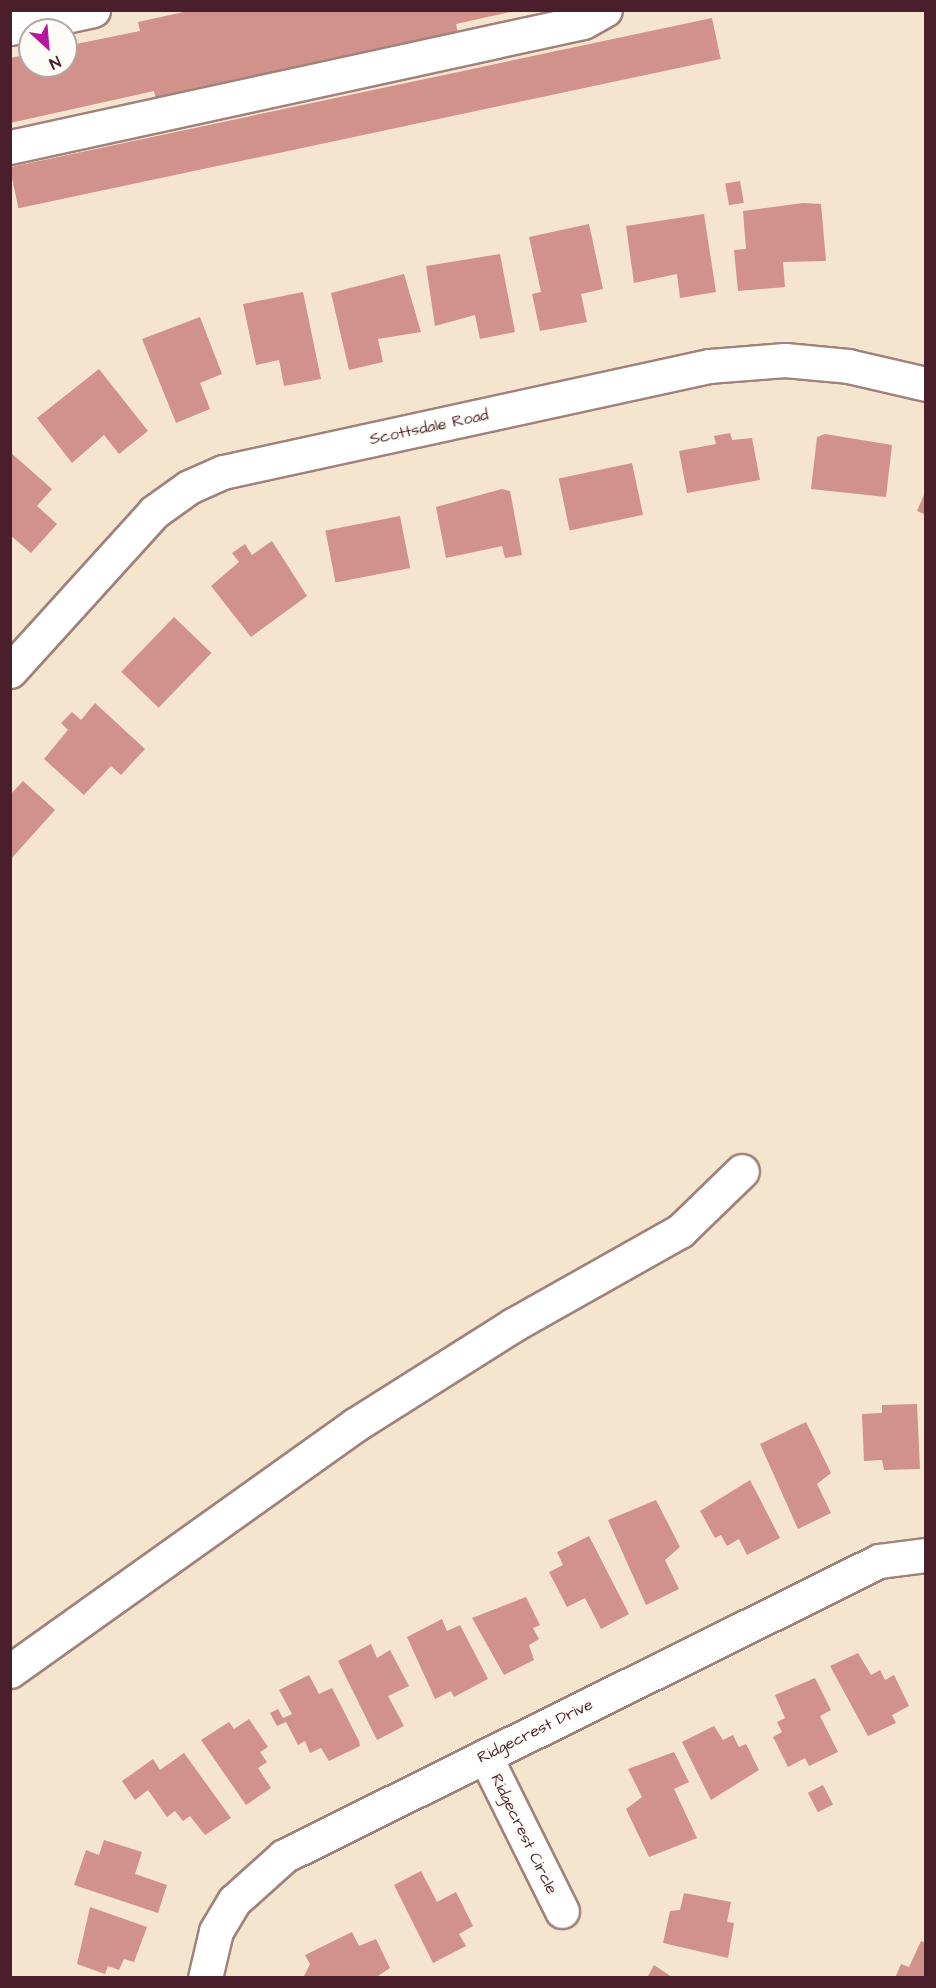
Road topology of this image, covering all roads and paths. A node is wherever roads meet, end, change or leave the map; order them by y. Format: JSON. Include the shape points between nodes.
{"nodes":[{"id":1,"x":93,"y":10,"type":"edge"},
{"id":2,"x":605,"y":10,"type":"edge"},
{"id":3,"x":10,"y":28,"type":"edge"},
{"id":4,"x":10,"y":147,"type":"edge"},
{"id":5,"x":926,"y":384,"type":"edge"},
{"id":6,"x":10,"y":671,"type":"edge"},
{"id":7,"x":742,"y":1171,"type":"dead end"},
{"id":8,"x":926,"y":1555,"type":"edge"},
{"id":9,"x":10,"y":1671,"type":"edge"},
{"id":10,"x":485,"y":1756,"type":"junction"},
{"id":11,"x":562,"y":1911,"type":"dead end"},
{"id":12,"x":205,"y":1977,"type":"edge"}],
"edges":[{"from":1,"to":3,"type":"street"},
{"from":2,"to":4,"type":"street","via":[[583,22]]},
{"from":5,"to":6,"type":"street","name":"Scottsdale Road","via":[[848,366],[795,361],[710,366],[224,472],[189,487],[154,512]]},
{"from":7,"to":9,"type":"street","via":[[680,1231],[513,1325],[355,1425]]},
{"from":8,"to":10,"type":"street","name":"Ridgecrest Drive","via":[[879,1562]]},
{"from":10,"to":11,"type":"street","name":"Ridgecrest Circle"},
{"from":10,"to":12,"type":"street","name":"Ridgecrest Drive","via":[[284,1856],[255,1877],[216,1931]]}]}
